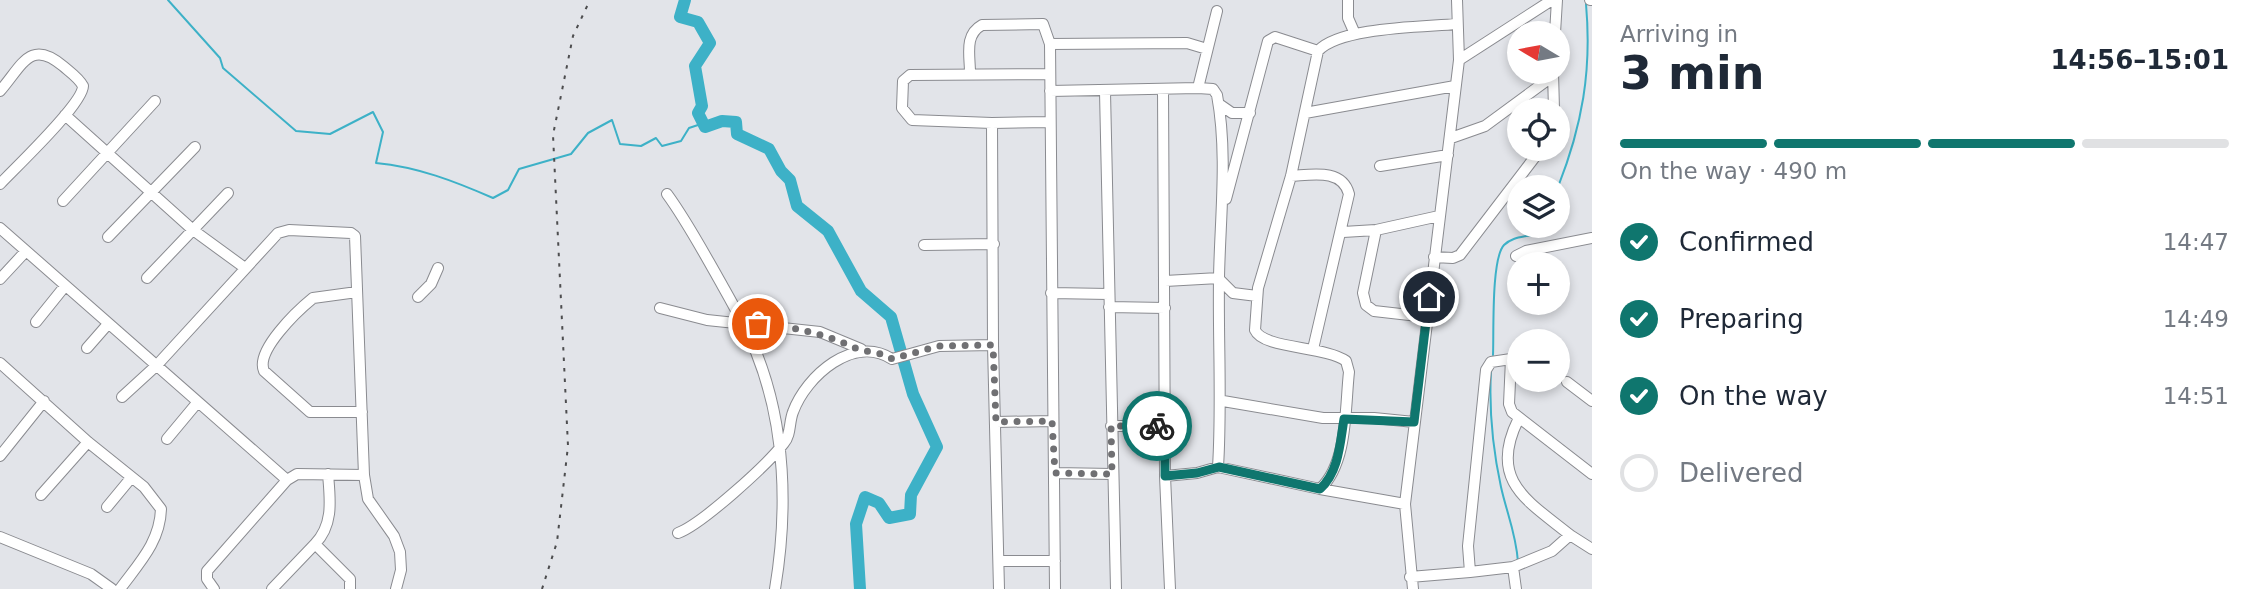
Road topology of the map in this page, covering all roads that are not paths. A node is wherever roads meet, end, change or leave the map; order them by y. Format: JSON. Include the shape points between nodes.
{"nodes":[{"id":1,"x":1348,"y":0,"type":"edge"},
{"id":2,"x":1457,"y":0,"type":"edge"},
{"id":3,"x":1552,"y":0,"type":"edge"},
{"id":4,"x":1557,"y":0,"type":"edge"},
{"id":5,"x":1217,"y":11,"type":"dead end"},
{"id":6,"x":1556,"y":21,"type":"edge"},
{"id":7,"x":1456,"y":24,"type":"junction"},
{"id":8,"x":1355,"y":34,"type":"junction"},
{"id":9,"x":1050,"y":44,"type":"junction"},
{"id":10,"x":1206,"y":49,"type":"junction"},
{"id":11,"x":1318,"y":51,"type":"junction"},
{"id":12,"x":1459,"y":60,"type":"junction"},
{"id":13,"x":971,"y":73,"type":"junction"},
{"id":14,"x":1049,"y":74,"type":"junction"},
{"id":15,"x":1541,"y":84,"type":"edge"},
{"id":16,"x":1455,"y":86,"type":"junction"},
{"id":17,"x":1199,"y":88,"type":"junction"},
{"id":18,"x":1163,"y":90,"type":"junction"},
{"id":19,"x":0,"y":91,"type":"edge"},
{"id":20,"x":1051,"y":91,"type":"junction"},
{"id":21,"x":1105,"y":92,"type":"junction"},
{"id":22,"x":155,"y":101,"type":"dead end"},
{"id":23,"x":1219,"y":104,"type":"junction"},
{"id":24,"x":1250,"y":113,"type":"junction"},
{"id":25,"x":1305,"y":113,"type":"junction"},
{"id":26,"x":65,"y":115,"type":"junction"},
{"id":27,"x":1049,"y":122,"type":"junction"},
{"id":28,"x":992,"y":123,"type":"junction"},
{"id":29,"x":1451,"y":138,"type":"junction"},
{"id":30,"x":195,"y":148,"type":"dead end"},
{"id":31,"x":108,"y":153,"type":"junction"},
{"id":32,"x":1448,"y":155,"type":"junction"},
{"id":33,"x":1532,"y":161,"type":"edge"},
{"id":34,"x":1380,"y":166,"type":"dead end"},
{"id":35,"x":1291,"y":176,"type":"junction"},
{"id":36,"x":0,"y":184,"type":"edge"},
{"id":37,"x":228,"y":193,"type":"dead end"},
{"id":38,"x":151,"y":194,"type":"junction"},
{"id":39,"x":667,"y":194,"type":"dead end"},
{"id":40,"x":63,"y":201,"type":"dead end"},
{"id":41,"x":1223,"y":210,"type":"junction"},
{"id":42,"x":1440,"y":216,"type":"junction"},
{"id":43,"x":0,"y":228,"type":"edge"},
{"id":44,"x":193,"y":230,"type":"junction"},
{"id":45,"x":1376,"y":230,"type":"junction"},
{"id":46,"x":1343,"y":232,"type":"junction"},
{"id":47,"x":108,"y":237,"type":"dead end"},
{"id":48,"x":1592,"y":238,"type":"edge"},
{"id":49,"x":994,"y":244,"type":"junction"},
{"id":50,"x":924,"y":245,"type":"dead end"},
{"id":51,"x":26,"y":251,"type":"junction"},
{"id":52,"x":1524,"y":252,"type":"edge"},
{"id":53,"x":1434,"y":257,"type":"junction"},
{"id":54,"x":245,"y":268,"type":"junction"},
{"id":55,"x":438,"y":268,"type":"dead end"},
{"id":56,"x":147,"y":278,"type":"dead end"},
{"id":57,"x":1219,"y":278,"type":"junction"},
{"id":58,"x":0,"y":279,"type":"edge"},
{"id":59,"x":1165,"y":281,"type":"junction"},
{"id":60,"x":65,"y":286,"type":"junction"},
{"id":61,"x":357,"y":292,"type":"junction"},
{"id":62,"x":1052,"y":293,"type":"junction"},
{"id":63,"x":1109,"y":294,"type":"junction"},
{"id":64,"x":1257,"y":296,"type":"junction"},
{"id":65,"x":418,"y":297,"type":"dead end"},
{"id":66,"x":1109,"y":307,"type":"junction"},
{"id":67,"x":1165,"y":308,"type":"junction"},
{"id":68,"x":660,"y":309,"type":"dead end"},
{"id":69,"x":1427,"y":317,"type":"junction"},
{"id":70,"x":36,"y":322,"type":"dead end"},
{"id":71,"x":108,"y":324,"type":"junction"},
{"id":72,"x":743,"y":324,"type":"junction"},
{"id":73,"x":993,"y":345,"type":"junction"},
{"id":74,"x":87,"y":348,"type":"dead end"},
{"id":75,"x":865,"y":349,"type":"junction"},
{"id":76,"x":1313,"y":349,"type":"junction"},
{"id":77,"x":1,"y":365,"type":"edge"},
{"id":78,"x":157,"y":365,"type":"junction"},
{"id":79,"x":1570,"y":384,"type":"edge"},
{"id":80,"x":122,"y":397,"type":"dead end"},
{"id":81,"x":44,"y":401,"type":"junction"},
{"id":82,"x":1223,"y":401,"type":"junction"},
{"id":83,"x":1592,"y":401,"type":"edge"},
{"id":84,"x":197,"y":404,"type":"junction"},
{"id":85,"x":362,"y":412,"type":"junction"},
{"id":86,"x":1344,"y":419,"type":"junction"},
{"id":87,"x":1518,"y":420,"type":"junction"},
{"id":88,"x":1052,"y":421,"type":"junction"},
{"id":89,"x":996,"y":422,"type":"junction"},
{"id":90,"x":1414,"y":422,"type":"junction"},
{"id":91,"x":1111,"y":426,"type":"junction"},
{"id":92,"x":1165,"y":426,"type":"junction"},
{"id":93,"x":167,"y":439,"type":"dead end"},
{"id":94,"x":88,"y":442,"type":"junction"},
{"id":95,"x":779,"y":447,"type":"junction"},
{"id":96,"x":0,"y":456,"type":"edge"},
{"id":97,"x":1219,"y":467,"type":"junction"},
{"id":98,"x":1055,"y":473,"type":"junction"},
{"id":99,"x":328,"y":474,"type":"junction"},
{"id":100,"x":1112,"y":474,"type":"junction"},
{"id":101,"x":1592,"y":474,"type":"edge"},
{"id":102,"x":364,"y":475,"type":"junction"},
{"id":103,"x":1165,"y":476,"type":"junction"},
{"id":104,"x":131,"y":478,"type":"junction"},
{"id":105,"x":287,"y":480,"type":"junction"},
{"id":106,"x":1320,"y":489,"type":"junction"},
{"id":107,"x":41,"y":495,"type":"dead end"},
{"id":108,"x":1405,"y":504,"type":"junction"},
{"id":109,"x":107,"y":507,"type":"dead end"},
{"id":110,"x":678,"y":533,"type":"dead end"},
{"id":111,"x":1570,"y":535,"type":"junction"},
{"id":112,"x":0,"y":537,"type":"edge"},
{"id":113,"x":315,"y":544,"type":"junction"},
{"id":114,"x":1592,"y":549,"type":"edge"},
{"id":115,"x":999,"y":561,"type":"junction"},
{"id":116,"x":1055,"y":561,"type":"junction"},
{"id":117,"x":1518,"y":565,"type":"junction"},
{"id":118,"x":1470,"y":572,"type":"junction"},
{"id":119,"x":1410,"y":577,"type":"junction"},
{"id":120,"x":112,"y":589,"type":"edge"},
{"id":121,"x":120,"y":589,"type":"edge"},
{"id":122,"x":214,"y":589,"type":"edge"},
{"id":123,"x":272,"y":589,"type":"edge"},
{"id":124,"x":350,"y":589,"type":"edge"},
{"id":125,"x":396,"y":589,"type":"edge"},
{"id":126,"x":775,"y":589,"type":"edge"},
{"id":127,"x":999,"y":589,"type":"edge"},
{"id":128,"x":1055,"y":589,"type":"edge"},
{"id":129,"x":1116,"y":589,"type":"edge"},
{"id":130,"x":1170,"y":589,"type":"edge"},
{"id":131,"x":1413,"y":589,"type":"edge"},
{"id":132,"x":1516,"y":589,"type":"edge"}],
"edges":[{"from":1,"to":8,"type":"street","via":[[1348,18]]},
{"from":2,"to":7,"type":"street"},
{"from":3,"to":12,"type":"street"},
{"from":4,"to":6,"type":"street"},
{"from":5,"to":10,"type":"street"},
{"from":7,"to":8,"type":"street"},
{"from":7,"to":12,"type":"street"},
{"from":8,"to":11,"type":"street","via":[[1326,43]]},
{"from":9,"to":10,"type":"street","via":[[1187,43]]},
{"from":9,"to":13,"type":"street","via":[[1043,24],[982,25],[970,37]]},
{"from":9,"to":14,"type":"street"},
{"from":10,"to":17,"type":"street"},
{"from":11,"to":24,"type":"street","via":[[1271,38]]},
{"from":11,"to":25,"type":"street"},
{"from":12,"to":16,"type":"street"},
{"from":13,"to":14,"type":"street"},
{"from":13,"to":28,"type":"street","via":[[906,76],[903,113],[919,121]]},
{"from":14,"to":20,"type":"street"},
{"from":15,"to":29,"type":"street","via":[[1485,126]]},
{"from":16,"to":25,"type":"street"},
{"from":16,"to":29,"type":"street"},
{"from":17,"to":18,"type":"street"},
{"from":17,"to":23,"type":"street","via":[[1216,91]]},
{"from":18,"to":21,"type":"street"},
{"from":18,"to":59,"type":"street"},
{"from":19,"to":26,"type":"street","via":[[32,55],[50,55],[83,86]]},
{"from":20,"to":21,"type":"street"},
{"from":20,"to":27,"type":"street"},
{"from":21,"to":63,"type":"street"},
{"from":22,"to":31,"type":"street"},
{"from":23,"to":24,"type":"street","via":[[1232,113]]},
{"from":23,"to":41,"type":"street"},
{"from":24,"to":41,"type":"street"},
{"from":25,"to":35,"type":"street"},
{"from":26,"to":31,"type":"street"},
{"from":26,"to":36,"type":"street"},
{"from":27,"to":28,"type":"street"},
{"from":27,"to":62,"type":"street"},
{"from":28,"to":49,"type":"street"},
{"from":29,"to":32,"type":"street"},
{"from":30,"to":38,"type":"street"},
{"from":31,"to":38,"type":"street"},
{"from":31,"to":40,"type":"street"},
{"from":32,"to":34,"type":"street"},
{"from":32,"to":42,"type":"street"},
{"from":33,"to":53,"type":"street","via":[[1460,255]]},
{"from":35,"to":46,"type":"street","via":[[1325,174],[1344,183],[1350,201]]},
{"from":35,"to":64,"type":"street"},
{"from":37,"to":44,"type":"street"},
{"from":38,"to":44,"type":"street"},
{"from":38,"to":47,"type":"street"},
{"from":39,"to":72,"type":"street","via":[[684,216]]},
{"from":41,"to":57,"type":"street"},
{"from":42,"to":45,"type":"street"},
{"from":42,"to":53,"type":"street"},
{"from":43,"to":51,"type":"street"},
{"from":44,"to":54,"type":"street"},
{"from":44,"to":56,"type":"street"},
{"from":45,"to":46,"type":"street"},
{"from":45,"to":69,"type":"street","via":[[1363,293],[1366,305],[1374,311]]},
{"from":46,"to":76,"type":"street"},
{"from":48,"to":52,"type":"street"},
{"from":49,"to":50,"type":"street"},
{"from":49,"to":73,"type":"street"},
{"from":51,"to":58,"type":"street"},
{"from":51,"to":60,"type":"street"},
{"from":53,"to":69,"type":"street"},
{"from":54,"to":61,"type":"street","via":[[278,233],[347,231],[355,236]]},
{"from":54,"to":78,"type":"street"},
{"from":55,"to":65,"type":"street"},
{"from":57,"to":59,"type":"street"},
{"from":57,"to":64,"type":"street","via":[[1233,293]]},
{"from":57,"to":82,"type":"street"},
{"from":59,"to":67,"type":"street"},
{"from":60,"to":70,"type":"street"},
{"from":60,"to":71,"type":"street"},
{"from":61,"to":85,"type":"street"},
{"from":61,"to":85,"type":"street","via":[[313,298],[264,351],[261,363],[310,412]]},
{"from":62,"to":63,"type":"street"},
{"from":62,"to":88,"type":"street"},
{"from":63,"to":66,"type":"street"},
{"from":64,"to":76,"type":"street","via":[[1258,337]]},
{"from":66,"to":67,"type":"street"},
{"from":66,"to":91,"type":"street"},
{"from":67,"to":92,"type":"street"},
{"from":68,"to":72,"type":"street"},
{"from":69,"to":90,"type":"street"},
{"from":71,"to":74,"type":"street"},
{"from":71,"to":78,"type":"street"},
{"from":72,"to":75,"type":"street","via":[[820,332]]},
{"from":72,"to":95,"type":"street","via":[[765,382]]},
{"from":73,"to":75,"type":"street","via":[[939,346],[892,359]]},
{"from":73,"to":89,"type":"street"},
{"from":75,"to":95,"type":"street","via":[[848,353],[812,380],[792,412],[787,438]]},
{"from":76,"to":86,"type":"street","via":[[1348,363]]},
{"from":77,"to":81,"type":"street"},
{"from":78,"to":80,"type":"street"},
{"from":78,"to":84,"type":"street"},
{"from":79,"to":83,"type":"street"},
{"from":81,"to":94,"type":"street"},
{"from":81,"to":96,"type":"street"},
{"from":82,"to":86,"type":"street"},
{"from":82,"to":97,"type":"street"},
{"from":84,"to":93,"type":"street"},
{"from":84,"to":105,"type":"street"},
{"from":85,"to":102,"type":"street"},
{"from":86,"to":90,"type":"street"},
{"from":86,"to":106,"type":"street","via":[[1339,453],[1330,478]]},
{"from":87,"to":101,"type":"street"},
{"from":87,"to":111,"type":"street","via":[[1508,451],[1516,490]]},
{"from":87,"to":118,"type":"street","via":[[1508,404],[1511,359],[1491,362],[1486,370],[1468,546]]},
{"from":88,"to":89,"type":"street"},
{"from":88,"to":98,"type":"street"},
{"from":89,"to":115,"type":"street"},
{"from":90,"to":108,"type":"street"},
{"from":91,"to":92,"type":"street"},
{"from":91,"to":100,"type":"street"},
{"from":92,"to":103,"type":"street"},
{"from":94,"to":104,"type":"street"},
{"from":94,"to":107,"type":"street"},
{"from":95,"to":110,"type":"street","via":[[705,518]]},
{"from":95,"to":126,"type":"street","via":[[784,516]]},
{"from":97,"to":103,"type":"street"},
{"from":97,"to":106,"type":"street"},
{"from":98,"to":100,"type":"street"},
{"from":98,"to":116,"type":"street"},
{"from":99,"to":102,"type":"street"},
{"from":99,"to":105,"type":"street","via":[[297,474]]},
{"from":99,"to":113,"type":"street","via":[[329,518]]},
{"from":100,"to":129,"type":"street"},
{"from":102,"to":125,"type":"street","via":[[368,499],[400,552]]},
{"from":103,"to":130,"type":"street"},
{"from":104,"to":109,"type":"street"},
{"from":104,"to":121,"type":"street","via":[[161,509],[160,527]]},
{"from":105,"to":122,"type":"street","via":[[207,571]]},
{"from":106,"to":108,"type":"street"},
{"from":108,"to":119,"type":"street"},
{"from":111,"to":114,"type":"street"},
{"from":111,"to":117,"type":"street","via":[[1552,551]]},
{"from":112,"to":120,"type":"street","via":[[91,573]]},
{"from":113,"to":123,"type":"street"},
{"from":113,"to":124,"type":"street","via":[[350,579]]},
{"from":115,"to":116,"type":"street"},
{"from":115,"to":127,"type":"street"},
{"from":116,"to":128,"type":"street"},
{"from":117,"to":118,"type":"street"},
{"from":117,"to":132,"type":"street"},
{"from":118,"to":119,"type":"street"},
{"from":119,"to":131,"type":"street"}]}
